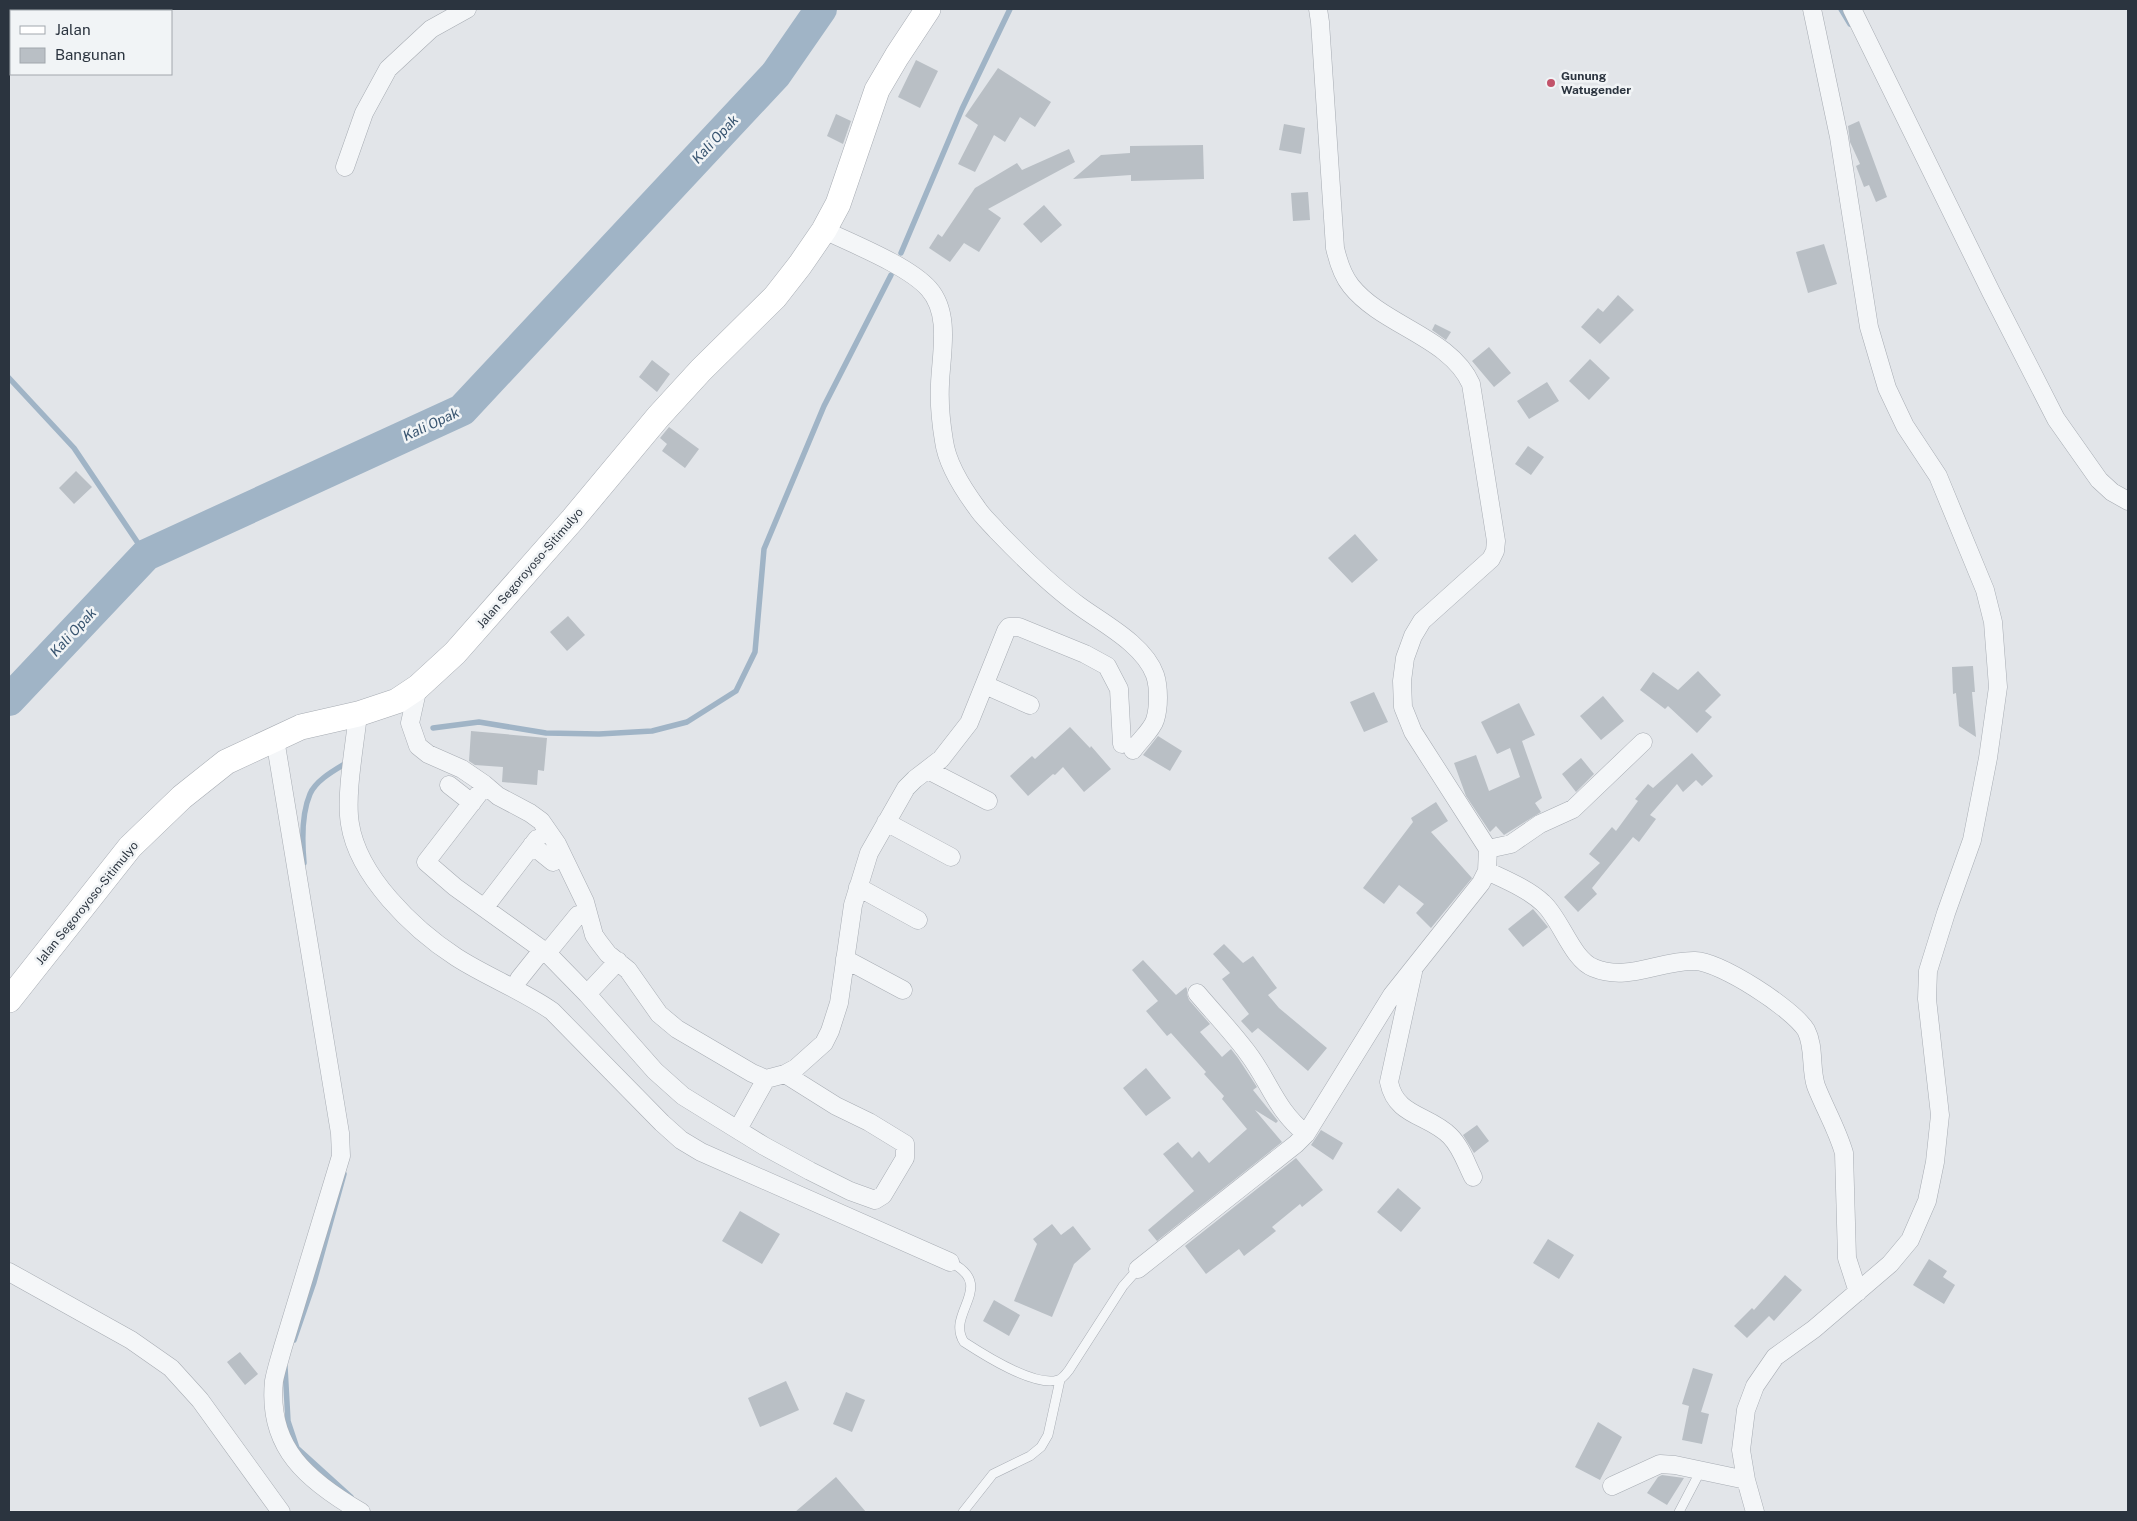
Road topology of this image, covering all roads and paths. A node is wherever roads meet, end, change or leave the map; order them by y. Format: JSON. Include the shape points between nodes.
{"nodes":[{"id":1,"x":466,"y":9,"type":"edge"},
{"id":2,"x":928,"y":9,"type":"edge"},
{"id":3,"x":1318,"y":9,"type":"edge"},
{"id":4,"x":1812,"y":9,"type":"edge"},
{"id":5,"x":1852,"y":9,"type":"edge"},
{"id":6,"x":345,"y":167,"type":"dead end"},
{"id":7,"x":824,"y":230,"type":"junction"},
{"id":8,"x":2128,"y":501,"type":"edge"},
{"id":9,"x":985,"y":685,"type":"junction"},
{"id":10,"x":418,"y":687,"type":"junction"},
{"id":11,"x":1030,"y":705,"type":"dead end"},
{"id":12,"x":358,"y":714,"type":"junction"},
{"id":13,"x":275,"y":739,"type":"junction"},
{"id":14,"x":1642,"y":742,"type":"dead end"},
{"id":15,"x":928,"y":770,"type":"junction"},
{"id":16,"x":448,"y":785,"type":"dead end"},
{"id":17,"x":988,"y":800,"type":"dead end"},
{"id":18,"x":886,"y":822,"type":"junction"},
{"id":19,"x":1488,"y":849,"type":"junction"},
{"id":20,"x":951,"y":857,"type":"dead end"},
{"id":21,"x":553,"y":862,"type":"dead end"},
{"id":22,"x":1487,"y":871,"type":"junction"},
{"id":23,"x":858,"y":887,"type":"junction"},
{"id":24,"x":485,"y":908,"type":"junction"},
{"id":25,"x":578,"y":915,"type":"dead end"},
{"id":26,"x":918,"y":920,"type":"dead end"},
{"id":27,"x":545,"y":951,"type":"junction"},
{"id":28,"x":845,"y":958,"type":"junction"},
{"id":29,"x":618,"y":961,"type":"junction"},
{"id":30,"x":1414,"y":967,"type":"junction"},
{"id":31,"x":519,"y":979,"type":"dead end"},
{"id":32,"x":903,"y":990,"type":"dead end"},
{"id":33,"x":1197,"y":993,"type":"dead end"},
{"id":34,"x":587,"y":994,"type":"junction"},
{"id":35,"x":9,"y":1000,"type":"edge"},
{"id":36,"x":785,"y":1074,"type":"junction"},
{"id":37,"x":766,"y":1079,"type":"junction"},
{"id":38,"x":738,"y":1129,"type":"junction"},
{"id":39,"x":1306,"y":1134,"type":"junction"},
{"id":40,"x":1473,"y":1177,"type":"dead end"},
{"id":41,"x":950,"y":1262,"type":"joint"},
{"id":42,"x":1138,"y":1269,"type":"joint"},
{"id":43,"x":9,"y":1272,"type":"edge"},
{"id":44,"x":1858,"y":1292,"type":"junction"},
{"id":45,"x":1060,"y":1380,"type":"junction"},
{"id":46,"x":1701,"y":1470,"type":"junction"},
{"id":47,"x":1746,"y":1480,"type":"junction"},
{"id":48,"x":1612,"y":1486,"type":"dead end"},
{"id":49,"x":281,"y":1512,"type":"edge"},
{"id":50,"x":361,"y":1512,"type":"edge"},
{"id":51,"x":963,"y":1512,"type":"edge"},
{"id":52,"x":1679,"y":1512,"type":"edge"},
{"id":53,"x":1755,"y":1512,"type":"edge"}],
"edges":[{"from":1,"to":6,"type":"street","via":[[431,29],[388,70],[364,114]]},
{"from":2,"to":7,"type":"main road","name":"Jalan Segoroyoso-Sitimulyo","via":[[877,90],[838,204]]},
{"from":3,"to":19,"type":"street","via":[[1335,248],[1339,264],[1350,285],[1363,299],[1448,355],[1465,372],[1471,384],[1495,551],[1422,621],[1410,643],[1402,681],[1403,707],[1412,732]]},
{"from":4,"to":44,"type":"street","via":[[1839,138],[1869,327],[1887,388],[1905,426],[1938,476],[1985,590],[1993,622],[1998,687],[1972,840],[1928,971],[1927,999],[1940,1115],[1927,1201],[1910,1240],[1890,1264]]},
{"from":5,"to":8,"type":"street","via":[[2056,419],[2098,480]]},
{"from":7,"to":9,"type":"street","via":[[909,272],[930,290],[939,308],[943,330],[940,386],[944,444],[956,474],[977,510],[1036,571],[1139,651],[1155,675],[1158,698],[1155,721],[1127,747],[1119,689],[1107,666],[1019,627],[1006,631]]},
{"from":7,"to":10,"type":"main road","name":"Jalan Segoroyoso-Sitimulyo","via":[[775,297],[658,416],[455,653]]},
{"from":9,"to":11,"type":"street"},
{"from":9,"to":15,"type":"street","via":[[969,722],[941,759]]},
{"from":10,"to":12,"type":"main road","name":"Jalan Segoroyoso-Sitimulyo","via":[[397,701]]},
{"from":10,"to":29,"type":"street","via":[[410,723],[418,746],[462,769],[498,796],[541,821],[557,844],[585,902],[594,934],[604,950]]},
{"from":12,"to":13,"type":"main road","name":"Jalan Segoroyoso-Sitimulyo","via":[[301,727]]},
{"from":12,"to":41,"type":"street","via":[[350,796],[354,844],[366,869],[389,898],[432,940],[457,958],[552,1011],[681,1140],[701,1152]]},
{"from":13,"to":35,"type":"main road","name":"Jalan Segoroyoso-Sitimulyo","via":[[226,762],[182,797],[130,847]]},
{"from":13,"to":50,"type":"street","via":[[340,1133],[341,1156],[274,1379],[273,1403],[276,1425],[285,1446],[307,1475]]},
{"from":14,"to":19,"type":"street","via":[[1573,809],[1540,824],[1511,844]]},
{"from":15,"to":17,"type":"street"},
{"from":15,"to":18,"type":"street","via":[[906,788]]},
{"from":16,"to":24,"type":"street","via":[[476,798],[426,862]]},
{"from":18,"to":20,"type":"street"},
{"from":18,"to":23,"type":"street","via":[[869,853]]},
{"from":19,"to":22,"type":"street"},
{"from":21,"to":24,"type":"street","via":[[534,842]]},
{"from":22,"to":30,"type":"street"},
{"from":22,"to":44,"type":"street","via":[[1544,903],[1580,957],[1591,967],[1623,974],[1678,962],[1716,965],[1798,1020],[1811,1047],[1816,1085],[1844,1153],[1847,1258]]},
{"from":23,"to":26,"type":"street"},
{"from":23,"to":28,"type":"street"},
{"from":24,"to":27,"type":"street"},
{"from":25,"to":27,"type":"street"},
{"from":27,"to":31,"type":"street"},
{"from":27,"to":34,"type":"street"},
{"from":28,"to":32,"type":"street"},
{"from":28,"to":36,"type":"street","via":[[839,1003],[824,1043],[813,1055]]},
{"from":29,"to":34,"type":"street"},
{"from":29,"to":37,"type":"street","via":[[671,1025]]},
{"from":30,"to":39,"type":"street","via":[[1384,1007]]},
{"from":30,"to":40,"type":"street","via":[[1388,1082],[1391,1095],[1402,1107],[1449,1135]]},
{"from":33,"to":39,"type":"street","via":[[1247,1052],[1280,1108]]},
{"from":34,"to":38,"type":"street","via":[[655,1071],[683,1096]]},
{"from":36,"to":37,"type":"street"},
{"from":36,"to":38,"type":"street","via":[[905,1144],[905,1158],[884,1195],[875,1200],[850,1191]]},
{"from":37,"to":38,"type":"street"},
{"from":39,"to":42,"type":"street"},
{"from":41,"to":45,"type":"lane","via":[[968,1275],[971,1286],[959,1326],[959,1335],[964,1342],[1025,1375],[1042,1380]]},
{"from":42,"to":45,"type":"lane"},
{"from":43,"to":49,"type":"street","via":[[131,1340],[171,1368],[200,1400]]},
{"from":44,"to":47,"type":"street","via":[[1776,1357],[1755,1386],[1746,1410],[1742,1450]]},
{"from":45,"to":51,"type":"lane","via":[[1048,1435],[1040,1447],[1030,1456],[994,1474]]},
{"from":46,"to":47,"type":"street"},
{"from":46,"to":48,"type":"street","via":[[1660,1464]]},
{"from":46,"to":52,"type":"lane"},
{"from":47,"to":53,"type":"street"}]}
